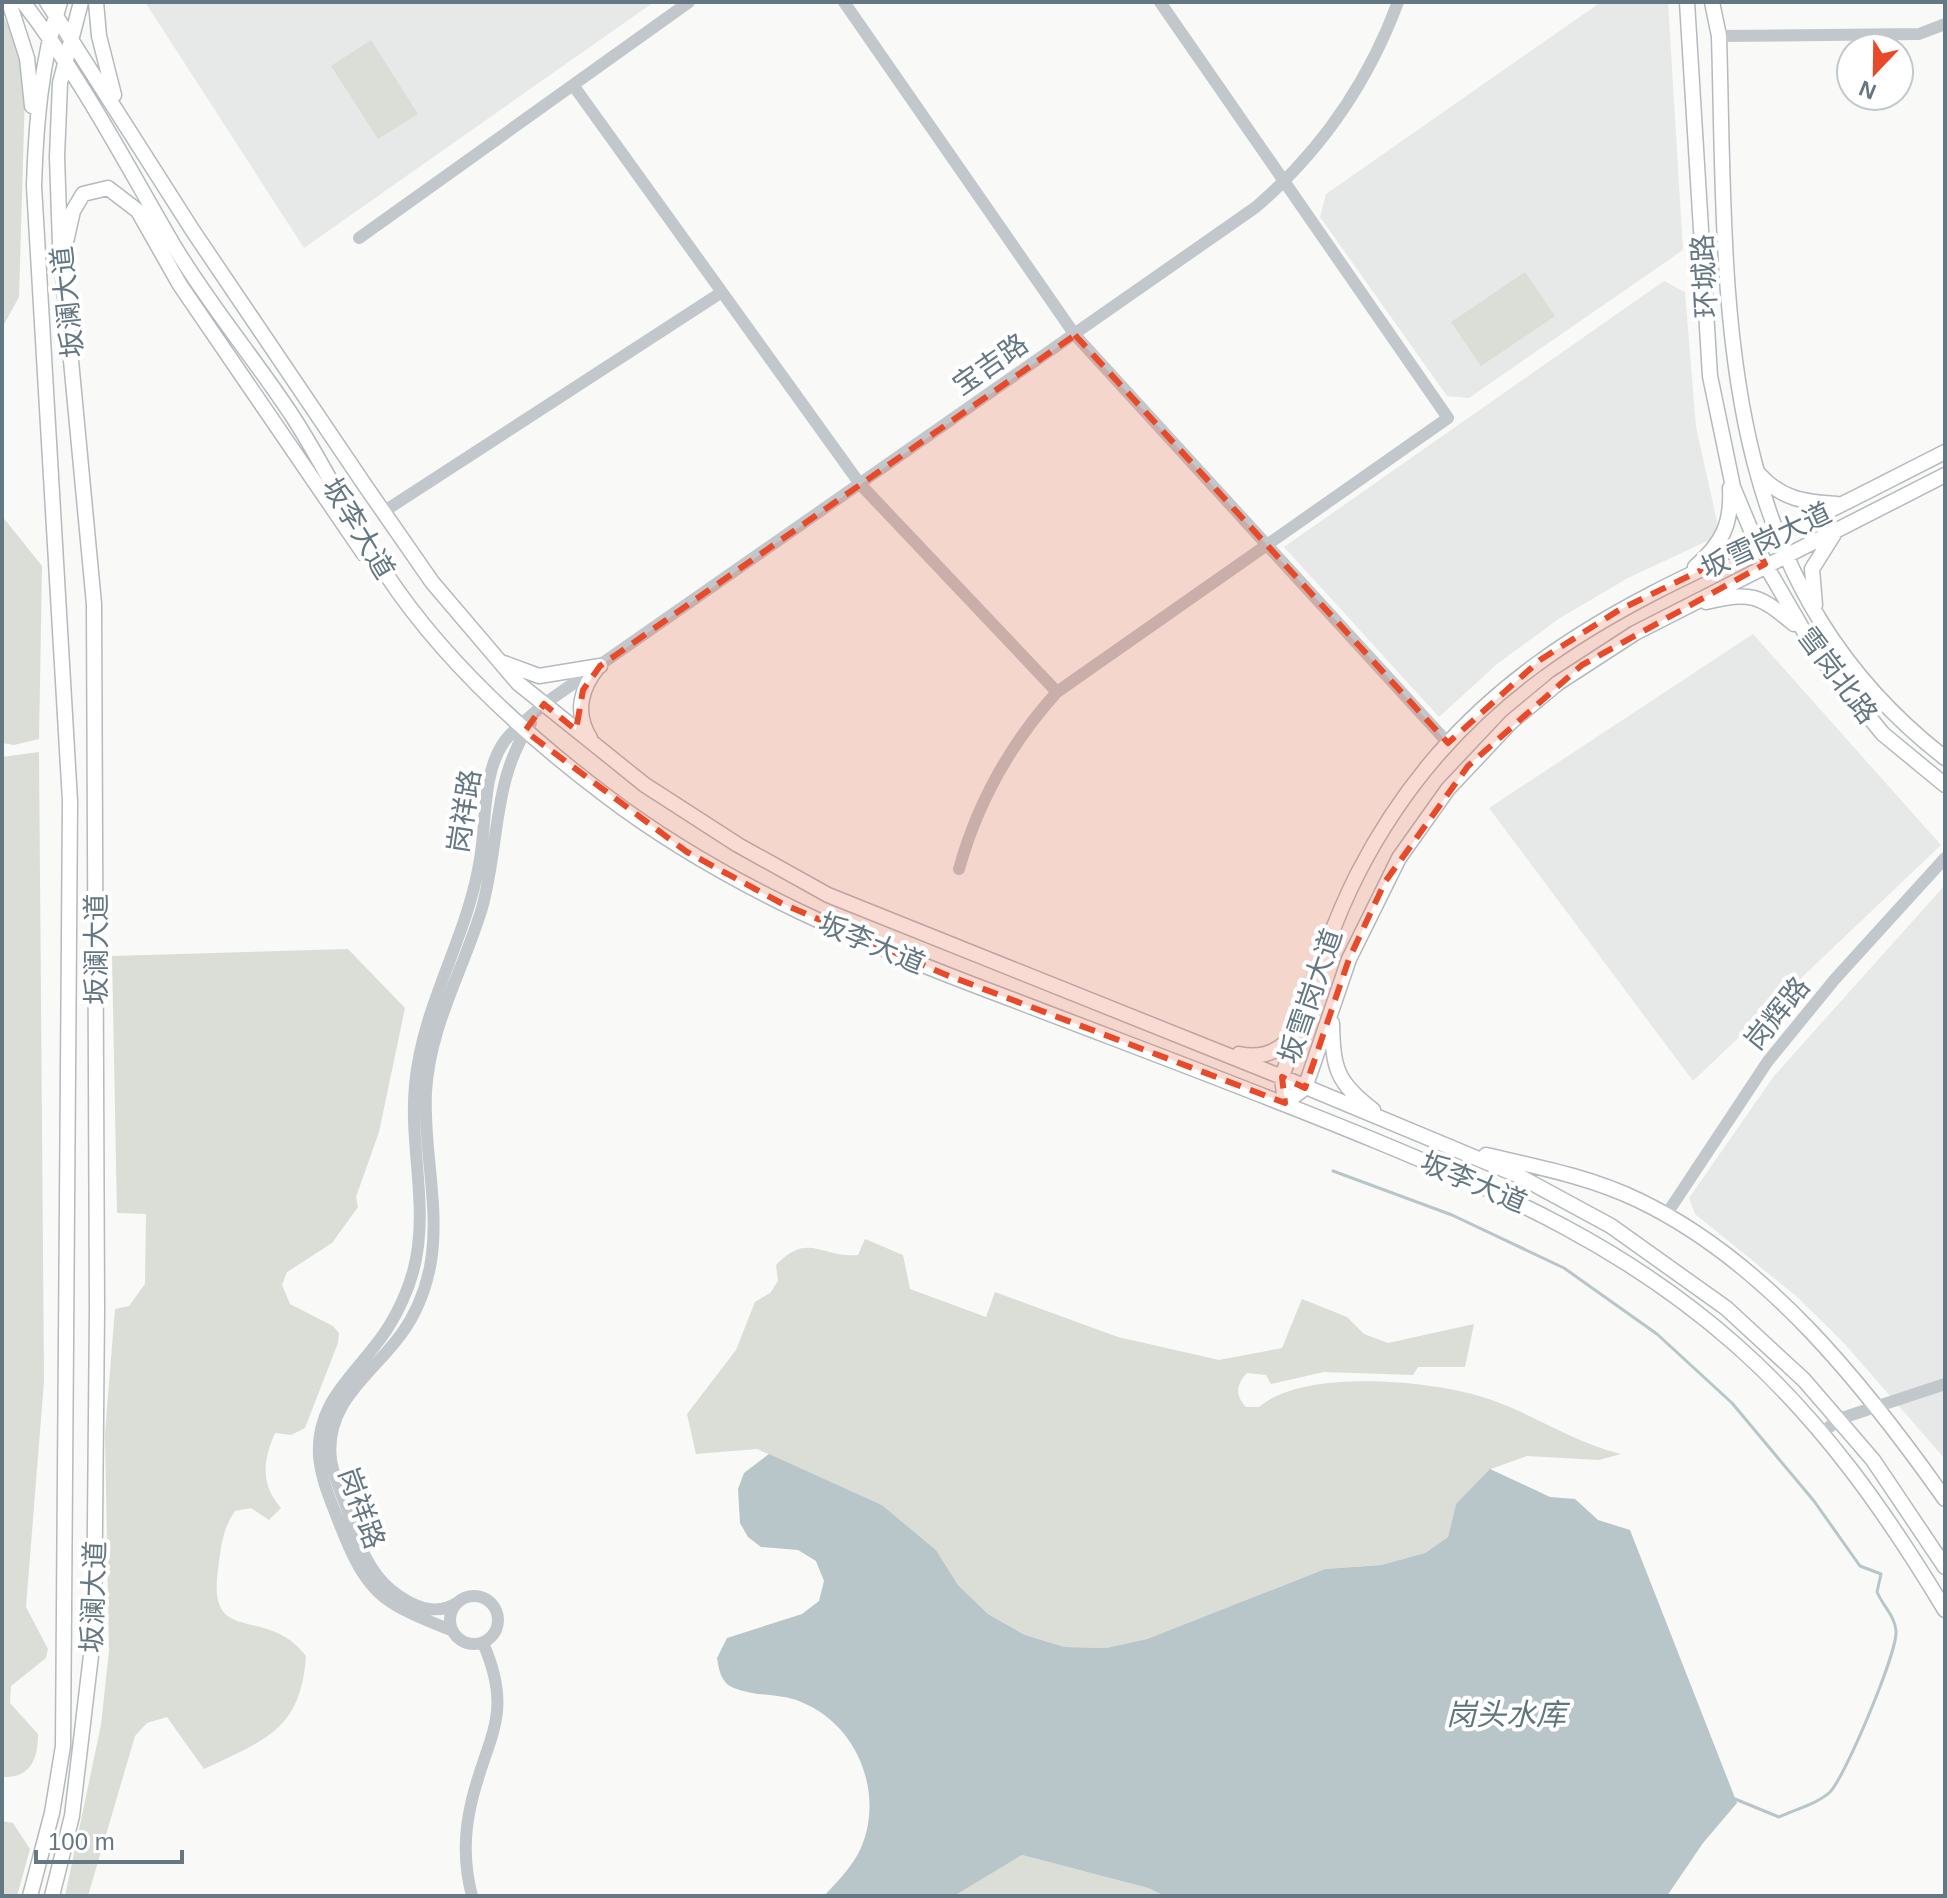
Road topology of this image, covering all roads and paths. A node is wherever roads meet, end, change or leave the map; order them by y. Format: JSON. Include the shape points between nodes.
{"nodes":[{"id":1,"x":9,"y":2,"type":"edge"},
{"id":2,"x":23,"y":2,"type":"edge"},
{"id":3,"x":47,"y":2,"type":"edge"},
{"id":4,"x":81,"y":2,"type":"edge"},
{"id":5,"x":96,"y":2,"type":"edge"},
{"id":6,"x":689,"y":2,"type":"edge"},
{"id":7,"x":844,"y":2,"type":"edge"},
{"id":8,"x":1160,"y":2,"type":"edge"},
{"id":9,"x":1398,"y":2,"type":"edge"},
{"id":10,"x":1687,"y":2,"type":"edge"},
{"id":11,"x":1712,"y":2,"type":"edge"},
{"id":12,"x":58,"y":9,"type":"edge"},
{"id":13,"x":1945,"y":24,"type":"edge"},
{"id":14,"x":70,"y":36,"type":"junction"},
{"id":15,"x":1719,"y":36,"type":"junction"},
{"id":16,"x":49,"y":37,"type":"junction"},
{"id":17,"x":65,"y":63,"type":"junction"},
{"id":18,"x":573,"y":85,"type":"junction"},
{"id":19,"x":119,"y":111,"type":"junction"},
{"id":20,"x":35,"y":151,"type":"junction"},
{"id":21,"x":1284,"y":181,"type":"junction"},
{"id":22,"x":359,"y":238,"type":"dead end"},
{"id":23,"x":62,"y":262,"type":"junction"},
{"id":24,"x":722,"y":292,"type":"junction"},
{"id":25,"x":1075,"y":335,"type":"junction"},
{"id":26,"x":1945,"y":452,"type":"edge"},
{"id":27,"x":1756,"y":470,"type":"junction"},
{"id":28,"x":1729,"y":472,"type":"junction"},
{"id":29,"x":1945,"y":475,"type":"edge"},
{"id":30,"x":860,"y":484,"type":"junction"},
{"id":31,"x":1841,"y":504,"type":"junction"},
{"id":32,"x":383,"y":512,"type":"junction"},
{"id":33,"x":1840,"y":528,"type":"junction"},
{"id":34,"x":1775,"y":536,"type":"junction"},
{"id":35,"x":1755,"y":544,"type":"junction"},
{"id":36,"x":1267,"y":545,"type":"junction"},
{"id":37,"x":1784,"y":556,"type":"junction"},
{"id":38,"x":1765,"y":564,"type":"junction"},
{"id":39,"x":385,"y":574,"type":"junction"},
{"id":40,"x":1675,"y":583,"type":"junction"},
{"id":41,"x":1690,"y":606,"type":"junction"},
{"id":42,"x":1816,"y":610,"type":"junction"},
{"id":43,"x":1805,"y":634,"type":"junction"},
{"id":44,"x":495,"y":656,"type":"junction"},
{"id":45,"x":600,"y":666,"type":"junction"},
{"id":46,"x":1057,"y":692,"type":"junction"},
{"id":47,"x":544,"y":704,"type":"junction"},
{"id":48,"x":523,"y":729,"type":"junction"},
{"id":49,"x":1448,"y":743,"type":"junction"},
{"id":50,"x":595,"y":745,"type":"junction"},
{"id":51,"x":1945,"y":758,"type":"edge"},
{"id":52,"x":1945,"y":785,"type":"edge"},
{"id":53,"x":1945,"y":858,"type":"edge"},
{"id":54,"x":959,"y":869,"type":"dead end"},
{"id":55,"x":1308,"y":1004,"type":"junction"},
{"id":56,"x":1332,"y":1012,"type":"junction"},
{"id":57,"x":1211,"y":1049,"type":"junction"},
{"id":58,"x":1282,"y":1077,"type":"junction"},
{"id":59,"x":1305,"y":1088,"type":"junction"},
{"id":60,"x":1285,"y":1103,"type":"junction"},
{"id":61,"x":1393,"y":1124,"type":"junction"},
{"id":62,"x":1447,"y":1146,"type":"junction"},
{"id":63,"x":1666,"y":1215,"type":"junction"},
{"id":64,"x":1945,"y":1384,"type":"edge"},
{"id":65,"x":1874,"y":1406,"type":"junction"},
{"id":66,"x":1839,"y":1419,"type":"junction"},
{"id":67,"x":1822,"y":1433,"type":"junction"},
{"id":68,"x":1945,"y":1499,"type":"edge"},
{"id":69,"x":1945,"y":1567,"type":"edge"},
{"id":70,"x":457,"y":1603,"type":"junction"},
{"id":71,"x":1945,"y":1610,"type":"edge"},
{"id":72,"x":453,"y":1631,"type":"junction"},
{"id":73,"x":483,"y":1643,"type":"junction"},
{"id":74,"x":30,"y":1896,"type":"edge"},
{"id":75,"x":52,"y":1896,"type":"edge"},
{"id":76,"x":472,"y":1896,"type":"edge"}],
"edges":[{"from":1,"to":20,"type":"main road","via":[[27,58]]},
{"from":2,"to":16,"type":"main road","name":"坂李大道"},
{"from":3,"to":12,"type":"main road","name":"坂李大道"},
{"from":4,"to":14,"type":"main road","name":"坂澜大道"},
{"from":5,"to":19,"type":"main road","via":[[99,36]]},
{"from":6,"to":18,"type":"street"},
{"from":7,"to":25,"type":"street"},
{"from":8,"to":21,"type":"street"},
{"from":9,"to":21,"type":"street","name":"宝吉路","via":[[1346,108]]},
{"from":10,"to":28,"type":"main road","name":"环城路","via":[[1710,376]]},
{"from":11,"to":15,"type":"main road","name":"环城路"},
{"from":12,"to":14,"type":"main road","name":"坂李大道"},
{"from":12,"to":16,"type":"main road","name":"坂澜大道"},
{"from":13,"to":15,"type":"street","via":[[1919,34]]},
{"from":14,"to":17,"type":"main road","name":"坂澜大道"},
{"from":14,"to":19,"type":"main road","name":"坂李大道"},
{"from":15,"to":27,"type":"main road","name":"环城路","via":[[1727,303],[1746,437]]},
{"from":16,"to":17,"type":"main road","name":"坂李大道"},
{"from":16,"to":20,"type":"main road","name":"坂澜大道"},
{"from":17,"to":23,"type":"main road","name":"坂澜大道","via":[[57,157]]},
{"from":17,"to":39,"type":"main road","name":"坂李大道","via":[[179,254],[299,427]]},
{"from":18,"to":22,"type":"street"},
{"from":18,"to":24,"type":"street"},
{"from":19,"to":32,"type":"main road","name":"坂李大道","via":[[193,231]]},
{"from":20,"to":74,"type":"main road","name":"坂澜大道","via":[[70,801],[63,1746]]},
{"from":21,"to":25,"type":"street","name":"宝吉路","via":[[1241,219]]},
{"from":21,"to":36,"type":"street","via":[[1448,418]]},
{"from":23,"to":39,"type":"main road","via":[[73,211],[83,194],[108,188],[133,204],[180,285],[351,540]]},
{"from":23,"to":75,"type":"main road","name":"坂澜大道","via":[[94,604],[97,1310],[94,1630],[72,1816]]},
{"from":24,"to":30,"type":"street"},
{"from":24,"to":32,"type":"street"},
{"from":25,"to":30,"type":"street","name":"宝吉路"},
{"from":25,"to":36,"type":"street"},
{"from":26,"to":31,"type":"main road","name":"坂雪岗大道"},
{"from":27,"to":31,"type":"main road","via":[[1789,498]]},
{"from":27,"to":34,"type":"main road","name":"环城路"},
{"from":28,"to":35,"type":"main road","name":"环城路"},
{"from":28,"to":40,"type":"main road","via":[[1731,504],[1722,540]]},
{"from":29,"to":33,"type":"main road","name":"坂雪岗大道"},
{"from":30,"to":45,"type":"street","name":"宝吉路"},
{"from":30,"to":46,"type":"street"},
{"from":31,"to":34,"type":"main road","name":"坂雪岗大道"},
{"from":32,"to":44,"type":"main road","name":"坂李大道","via":[[432,582]]},
{"from":33,"to":37,"type":"main road","name":"坂雪岗大道"},
{"from":33,"to":42,"type":"main road","via":[[1826,541],[1812,569]]},
{"from":34,"to":35,"type":"main road","name":"坂雪岗大道"},
{"from":34,"to":37,"type":"main road","name":"雪岗北路"},
{"from":35,"to":38,"type":"main road","name":"雪岗北路"},
{"from":35,"to":40,"type":"main road","name":"坂雪岗大道"},
{"from":36,"to":46,"type":"street"},
{"from":36,"to":49,"type":"street"},
{"from":37,"to":38,"type":"main road","name":"坂雪岗大道"},
{"from":37,"to":42,"type":"main road","name":"雪岗北路"},
{"from":38,"to":41,"type":"main road","name":"坂雪岗大道"},
{"from":38,"to":43,"type":"main road","name":"雪岗北路"},
{"from":39,"to":48,"type":"main road","name":"坂李大道"},
{"from":40,"to":49,"type":"main road","name":"坂雪岗大道","via":[[1552,651]]},
{"from":41,"to":43,"type":"main road","via":[[1744,594],[1758,597]]},
{"from":41,"to":56,"type":"main road","name":"坂雪岗大道","via":[[1582,665],[1534,702],[1468,766],[1422,823],[1385,882],[1349,959]]},
{"from":42,"to":51,"type":"main road","name":"雪岗北路","via":[[1867,682]]},
{"from":43,"to":52,"type":"main road","name":"雪岗北路","via":[[1883,734]]},
{"from":44,"to":45,"type":"main road","via":[[539,676]]},
{"from":44,"to":47,"type":"main road","name":"坂李大道"},
{"from":45,"to":47,"type":"street","name":"宝吉路"},
{"from":45,"to":50,"type":"main road","via":[[583,690],[581,704]]},
{"from":46,"to":54,"type":"street","via":[[991,784]]},
{"from":47,"to":48,"type":"street","name":"岗祥路"},
{"from":47,"to":50,"type":"main road","name":"坂李大道"},
{"from":48,"to":60,"type":"main road","name":"坂李大道","via":[[687,852],[781,903],[944,974]]},
{"from":48,"to":70,"type":"street","name":"岗祥路","via":[[504,774],[482,905],[441,1015],[429,1064],[425,1115],[433,1238],[427,1281],[402,1332],[346,1396],[331,1437],[336,1480],[373,1570],[394,1592],[421,1607],[440,1611]]},
{"from":48,"to":72,"type":"street","name":"岗祥路","via":[[504,742],[493,771],[471,902],[423,1037],[414,1115],[420,1224],[412,1273],[384,1333],[330,1401],[319,1448],[325,1484],[363,1576],[396,1608]]},
{"from":49,"to":55,"type":"main road","name":"坂雪岗大道","via":[[1402,800],[1359,872],[1335,923]]},
{"from":50,"to":57,"type":"main road","name":"坂李大道","via":[[725,837],[828,895]]},
{"from":53,"to":63,"type":"street","name":"岗辉路","via":[[1768,1061]]},
{"from":55,"to":57,"type":"main road","via":[[1291,1037],[1274,1051],[1253,1056]]},
{"from":55,"to":58,"type":"main road","name":"坂雪岗大道"},
{"from":56,"to":59,"type":"main road","name":"坂雪岗大道"},
{"from":56,"to":61,"type":"main road","via":[[1333,1058],[1342,1082]]},
{"from":57,"to":58,"type":"main road","name":"坂李大道"},
{"from":58,"to":59,"type":"main road","name":"坂李大道"},
{"from":58,"to":60,"type":"main road","name":"坂雪岗大道"},
{"from":59,"to":60,"type":"main road","name":"坂雪岗大道"},
{"from":59,"to":61,"type":"main road","name":"坂李大道"},
{"from":60,"to":67,"type":"main road","name":"坂李大道","via":[[1508,1195],[1599,1244],[1721,1332]]},
{"from":61,"to":62,"type":"main road","name":"坂李大道"},
{"from":62,"to":63,"type":"main road","via":[[1570,1174]]},
{"from":62,"to":66,"type":"main road","name":"坂李大道","via":[[1549,1191],[1670,1265],[1753,1331]]},
{"from":63,"to":65,"type":"main road","via":[[1763,1287]]},
{"from":64,"to":65,"type":"street"},
{"from":65,"to":66,"type":"street"},
{"from":65,"to":68,"type":"main road"},
{"from":66,"to":67,"type":"street"},
{"from":66,"to":69,"type":"main road","name":"坂李大道"},
{"from":67,"to":71,"type":"main road","name":"坂李大道","via":[[1876,1501]]},
{"from":70,"to":72,"type":"street","via":[[450,1617]]},
{"from":70,"to":73,"type":"street","via":[[481,1597],[494,1607],[495,1632]]},
{"from":72,"to":73,"type":"street","via":[[466,1643]]},
{"from":73,"to":76,"type":"street","via":[[498,1706],[492,1745],[467,1821]]}]}
